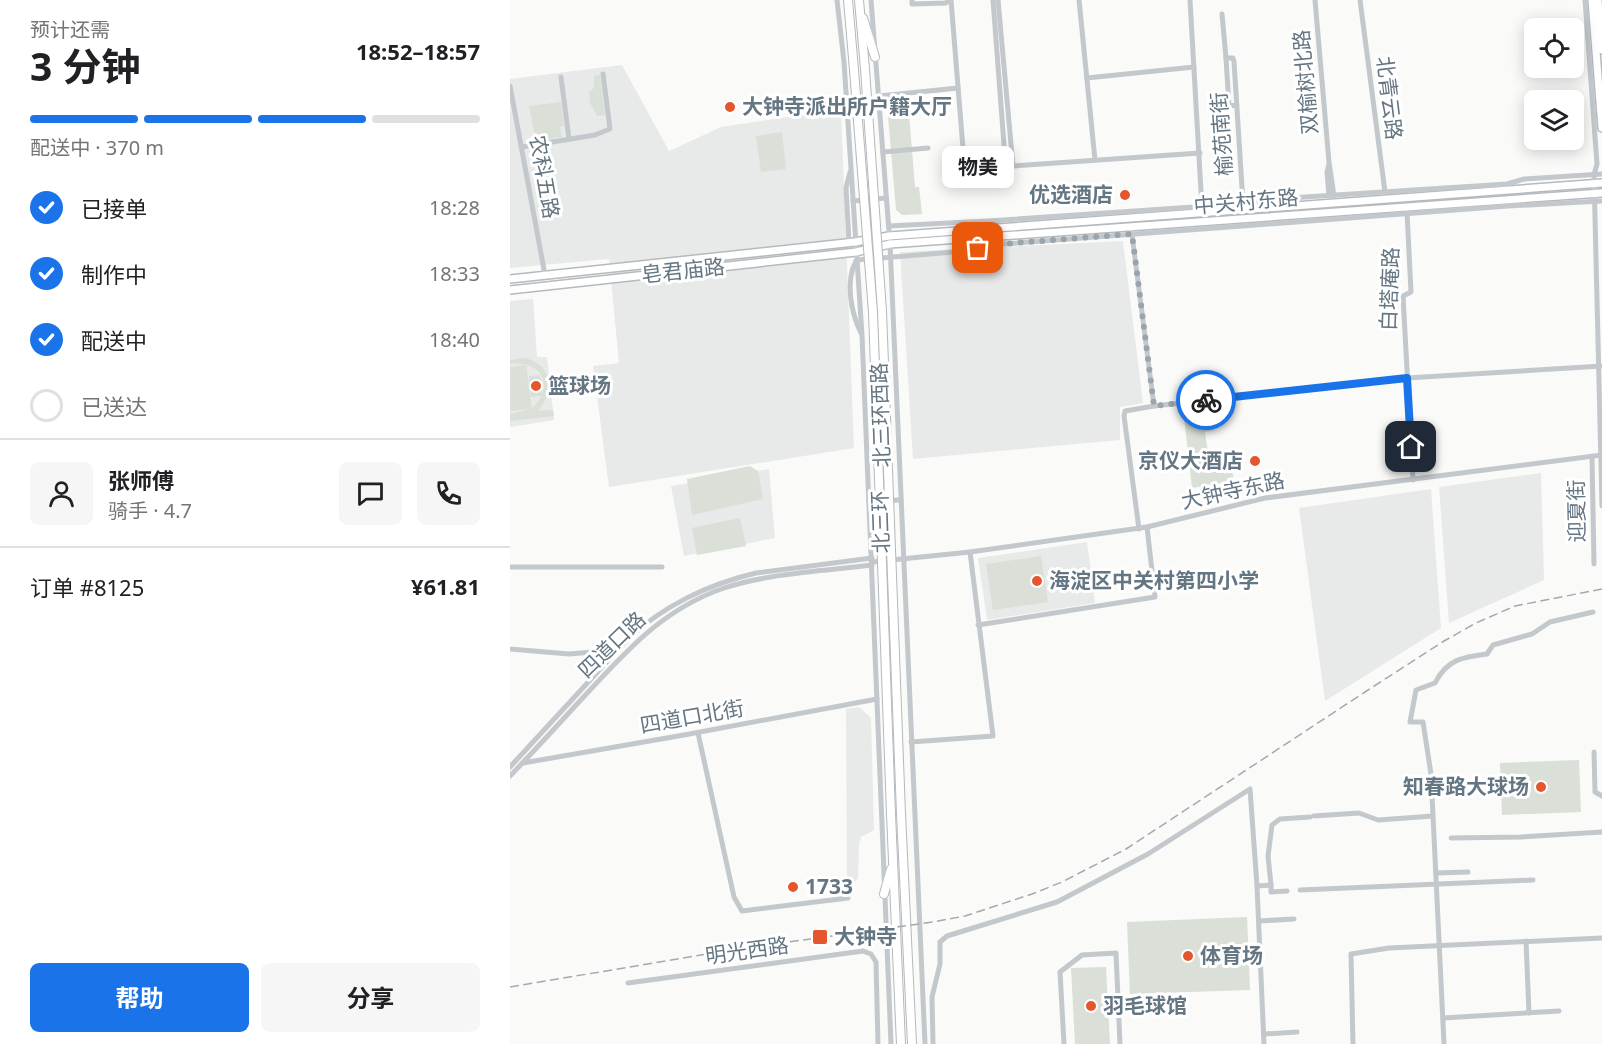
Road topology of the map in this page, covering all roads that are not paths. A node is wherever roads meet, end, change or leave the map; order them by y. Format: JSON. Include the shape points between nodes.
{"nodes":[{"id":1,"x":837,"y":0,"type":"edge"},
{"id":2,"x":848,"y":0,"type":"edge"},
{"id":3,"x":871,"y":0,"type":"edge"},
{"id":4,"x":912,"y":0,"type":"edge"},
{"id":5,"x":950,"y":0,"type":"edge"},
{"id":6,"x":993,"y":0,"type":"edge"},
{"id":7,"x":998,"y":0,"type":"edge"},
{"id":8,"x":1080,"y":0,"type":"edge"},
{"id":9,"x":1190,"y":0,"type":"edge"},
{"id":10,"x":1315,"y":0,"type":"edge"},
{"id":11,"x":1360,"y":0,"type":"edge"},
{"id":12,"x":1585,"y":0,"type":"edge"},
{"id":13,"x":1592,"y":0,"type":"edge"},
{"id":14,"x":1598,"y":0,"type":"edge"},
{"id":15,"x":859,"y":1,"type":"edge"},
{"id":16,"x":1222,"y":14,"type":"dead end"},
{"id":17,"x":1602,"y":50,"type":"edge"},
{"id":18,"x":875,"y":57,"type":"junction"},
{"id":19,"x":1226,"y":58,"type":"junction"},
{"id":20,"x":1194,"y":67,"type":"junction"},
{"id":21,"x":603,"y":74,"type":"dead end"},
{"id":22,"x":561,"y":76,"type":"dead end"},
{"id":23,"x":1087,"y":78,"type":"junction"},
{"id":24,"x":510,"y":86,"type":"edge"},
{"id":25,"x":958,"y":88,"type":"junction"},
{"id":26,"x":879,"y":96,"type":"junction"},
{"id":27,"x":1237,"y":105,"type":"junction"},
{"id":28,"x":1602,"y":128,"type":"edge"},
{"id":29,"x":569,"y":139,"type":"junction"},
{"id":30,"x":522,"y":147,"type":"junction"},
{"id":31,"x":928,"y":148,"type":"dead end"},
{"id":32,"x":883,"y":152,"type":"junction"},
{"id":33,"x":1200,"y":153,"type":"junction"},
{"id":34,"x":1095,"y":160,"type":"junction"},
{"id":35,"x":851,"y":171,"type":"junction"},
{"id":36,"x":1594,"y":174,"type":"junction"},
{"id":37,"x":1602,"y":174,"type":"edge"},
{"id":38,"x":1598,"y":183,"type":"edge"},
{"id":39,"x":1385,"y":191,"type":"junction"},
{"id":40,"x":1331,"y":195,"type":"junction"},
{"id":41,"x":1599,"y":197,"type":"edge"},
{"id":42,"x":886,"y":198,"type":"junction"},
{"id":43,"x":870,"y":199,"type":"junction"},
{"id":44,"x":1386,"y":200,"type":"junction"},
{"id":45,"x":853,"y":201,"type":"junction"},
{"id":46,"x":1243,"y":203,"type":"junction"},
{"id":47,"x":1332,"y":204,"type":"junction"},
{"id":48,"x":1407,"y":209,"type":"junction"},
{"id":49,"x":1202,"y":210,"type":"junction"},
{"id":50,"x":889,"y":226,"type":"junction"},
{"id":51,"x":1131,"y":230,"type":"junction"},
{"id":52,"x":889,"y":236,"type":"junction"},
{"id":53,"x":873,"y":239,"type":"junction"},
{"id":54,"x":852,"y":242,"type":"junction"},
{"id":55,"x":890,"y":244,"type":"junction"},
{"id":56,"x":873,"y":248,"type":"junction"},
{"id":57,"x":856,"y":256,"type":"junction"},
{"id":58,"x":891,"y":257,"type":"junction"},
{"id":59,"x":874,"y":259,"type":"junction"},
{"id":60,"x":545,"y":275,"type":"junction"},
{"id":61,"x":1599,"y":277,"type":"edge"},
{"id":62,"x":510,"y":279,"type":"edge"},
{"id":63,"x":510,"y":290,"type":"edge"},
{"id":64,"x":1600,"y":366,"type":"edge"},
{"id":65,"x":1407,"y":378,"type":"junction"},
{"id":66,"x":1154,"y":406,"type":"junction"},
{"id":67,"x":1602,"y":455,"type":"edge"},
{"id":68,"x":1592,"y":456,"type":"junction"},
{"id":69,"x":1413,"y":480,"type":"junction"},
{"id":70,"x":901,"y":500,"type":"junction"},
{"id":71,"x":869,"y":501,"type":"junction"},
{"id":72,"x":1602,"y":506,"type":"edge"},
{"id":73,"x":1148,"y":527,"type":"junction"},
{"id":74,"x":1139,"y":529,"type":"junction"},
{"id":75,"x":970,"y":552,"type":"junction"},
{"id":76,"x":903,"y":559,"type":"junction"},
{"id":77,"x":872,"y":562,"type":"junction"},
{"id":78,"x":1594,"y":564,"type":"dead end"},
{"id":79,"x":510,"y":567,"type":"edge"},
{"id":80,"x":662,"y":567,"type":"dead end"},
{"id":81,"x":1593,"y":612,"type":"dead end"},
{"id":82,"x":906,"y":624,"type":"junction"},
{"id":83,"x":978,"y":625,"type":"junction"},
{"id":84,"x":874,"y":626,"type":"junction"},
{"id":85,"x":510,"y":649,"type":"edge"},
{"id":86,"x":617,"y":650,"type":"junction"},
{"id":87,"x":877,"y":699,"type":"junction"},
{"id":88,"x":698,"y":733,"type":"junction"},
{"id":89,"x":911,"y":742,"type":"junction"},
{"id":90,"x":1594,"y":752,"type":"dead end"},
{"id":91,"x":522,"y":763,"type":"junction"},
{"id":92,"x":511,"y":766,"type":"edge"},
{"id":93,"x":510,"y":776,"type":"edge"},
{"id":94,"x":1602,"y":796,"type":"edge"},
{"id":95,"x":1433,"y":816,"type":"junction"},
{"id":96,"x":1602,"y":832,"type":"edge"},
{"id":97,"x":1451,"y":838,"type":"dead end"},
{"id":98,"x":893,"y":861,"type":"junction"},
{"id":99,"x":1468,"y":872,"type":"dead end"},
{"id":100,"x":1436,"y":873,"type":"junction"},
{"id":101,"x":1533,"y":880,"type":"dead end"},
{"id":102,"x":1436,"y":883,"type":"junction"},
{"id":103,"x":1271,"y":885,"type":"junction"},
{"id":104,"x":1257,"y":886,"type":"junction"},
{"id":105,"x":1300,"y":890,"type":"dead end"},
{"id":106,"x":1287,"y":891,"type":"dead end"},
{"id":107,"x":884,"y":894,"type":"junction"},
{"id":108,"x":848,"y":898,"type":"dead end"},
{"id":109,"x":1294,"y":920,"type":"dead end"},
{"id":110,"x":1258,"y":921,"type":"junction"},
{"id":111,"x":1602,"y":938,"type":"edge"},
{"id":112,"x":1526,"y":941,"type":"junction"},
{"id":113,"x":1439,"y":945,"type":"junction"},
{"id":114,"x":628,"y":983,"type":"dead end"},
{"id":115,"x":1559,"y":1011,"type":"dead end"},
{"id":116,"x":1529,"y":1013,"type":"junction"},
{"id":117,"x":1443,"y":1018,"type":"junction"},
{"id":118,"x":1297,"y":1032,"type":"dead end"},
{"id":119,"x":1264,"y":1034,"type":"junction"},
{"id":120,"x":878,"y":1044,"type":"edge"},
{"id":121,"x":891,"y":1044,"type":"edge"},
{"id":122,"x":901,"y":1044,"type":"edge"},
{"id":123,"x":912,"y":1044,"type":"edge"},
{"id":124,"x":925,"y":1044,"type":"edge"},
{"id":125,"x":933,"y":1044,"type":"edge"},
{"id":126,"x":1064,"y":1044,"type":"edge"},
{"id":127,"x":1120,"y":1044,"type":"edge"},
{"id":128,"x":1264,"y":1044,"type":"edge"},
{"id":129,"x":1353,"y":1044,"type":"edge"},
{"id":130,"x":1444,"y":1044,"type":"edge"}],
"edges":[{"from":1,"to":35,"type":"street"},
{"from":2,"to":98,"type":"highway","name":"北三环","bridge":true,"via":[[873,312]]},
{"from":3,"to":18,"type":"street","name":"北三环西路"},
{"from":4,"to":5,"type":"street","via":[[912,4]]},
{"from":5,"to":25,"type":"street"},
{"from":6,"to":25,"type":"street","via":[[1005,158],[964,161]]},
{"from":7,"to":34,"type":"street","via":[[1013,166]]},
{"from":8,"to":23,"type":"street"},
{"from":9,"to":20,"type":"street"},
{"from":10,"to":40,"type":"street","name":"双榆树北路"},
{"from":11,"to":39,"type":"street","name":"北青云路"},
{"from":12,"to":36,"type":"street","via":[[1597,164]]},
{"from":13,"to":28,"type":"main road"},
{"from":14,"to":17,"type":"main road"},
{"from":15,"to":18,"type":"highway"},
{"from":15,"to":123,"type":"highway","name":"北三环","bridge":true,"via":[[882,311]]},
{"from":16,"to":19,"type":"street"},
{"from":18,"to":26,"type":"street","name":"北三环西路"},
{"from":19,"to":27,"type":"street","name":"榆苑南街","via":[[1233,58],[1234,62]]},
{"from":19,"to":27,"type":"street","via":[[1229,106]]},
{"from":20,"to":23,"type":"street"},
{"from":20,"to":33,"type":"street"},
{"from":21,"to":29,"type":"street","via":[[610,129]]},
{"from":22,"to":29,"type":"street"},
{"from":23,"to":34,"type":"street"},
{"from":24,"to":30,"type":"street","name":"农科五路"},
{"from":25,"to":26,"type":"street"},
{"from":26,"to":32,"type":"street","name":"北三环西路"},
{"from":27,"to":46,"type":"street","name":"榆苑南街"},
{"from":29,"to":30,"type":"street"},
{"from":30,"to":60,"type":"street","name":"农科五路"},
{"from":31,"to":32,"type":"street"},
{"from":32,"to":42,"type":"street","name":"北三环西路"},
{"from":33,"to":34,"type":"street"},
{"from":33,"to":49,"type":"street"},
{"from":35,"to":45,"type":"street"},
{"from":35,"to":54,"type":"street","via":[[846,188]]},
{"from":36,"to":37,"type":"street","name":"中关村东路"},
{"from":36,"to":38,"type":"street"},
{"from":36,"to":39,"type":"street","name":"中关村东路"},
{"from":38,"to":41,"type":"street"},
{"from":38,"to":44,"type":"main road","name":"中关村东路"},
{"from":39,"to":40,"type":"street","name":"中关村东路"},
{"from":39,"to":44,"type":"street","name":"北青云路"},
{"from":40,"to":46,"type":"street","name":"中关村东路"},
{"from":40,"to":47,"type":"street","name":"双榆树北路"},
{"from":41,"to":48,"type":"main road","name":"中关村东路"},
{"from":41,"to":48,"type":"street","via":[[1420,212]]},
{"from":41,"to":61,"type":"street"},
{"from":42,"to":43,"type":"street"},
{"from":42,"to":50,"type":"street","name":"北三环西路"},
{"from":43,"to":45,"type":"street"},
{"from":43,"to":53,"type":"street"},
{"from":44,"to":47,"type":"main road","name":"中关村东路"},
{"from":45,"to":54,"type":"street"},
{"from":46,"to":49,"type":"street","name":"中关村东路"},
{"from":47,"to":49,"type":"main road","name":"中关村东路"},
{"from":48,"to":51,"type":"main road","name":"中关村东路"},
{"from":48,"to":65,"type":"street","name":"白塔庵路","via":[[1411,292],[1403,296]]},
{"from":49,"to":50,"type":"street","name":"中关村东路"},
{"from":49,"to":52,"type":"main road","name":"中关村东路"},
{"from":50,"to":52,"type":"street","name":"北三环西路"},
{"from":51,"to":55,"type":"main road","name":"中关村东路"},
{"from":51,"to":58,"type":"street","name":"中关村东路"},
{"from":51,"to":66,"type":"street"},
{"from":52,"to":53,"type":"main road","name":"中关村东路"},
{"from":52,"to":55,"type":"street","name":"北三环西路"},
{"from":53,"to":54,"type":"main road","name":"皂君庙路"},
{"from":53,"to":56,"type":"street"},
{"from":54,"to":57,"type":"street"},
{"from":54,"to":60,"type":"main road","name":"皂君庙路"},
{"from":55,"to":56,"type":"main road","name":"中关村东路"},
{"from":55,"to":58,"type":"street","name":"北三环西路"},
{"from":56,"to":57,"type":"main road","name":"皂君庙路"},
{"from":56,"to":59,"type":"street"},
{"from":57,"to":59,"type":"street","name":"中关村东路"},
{"from":57,"to":63,"type":"main road","name":"皂君庙路"},
{"from":57,"to":71,"type":"street","name":"北三环西路","via":[[850,272],[854,319],[862,335]]},
{"from":58,"to":59,"type":"street","name":"中关村东路"},
{"from":58,"to":70,"type":"street","name":"北三环西路"},
{"from":60,"to":62,"type":"main road","name":"皂君庙路"},
{"from":61,"to":64,"type":"street"},
{"from":64,"to":65,"type":"street"},
{"from":64,"to":67,"type":"street"},
{"from":65,"to":66,"type":"street"},
{"from":65,"to":69,"type":"street","name":"白塔庵路"},
{"from":66,"to":74,"type":"street","via":[[1125,411],[1124,416]]},
{"from":67,"to":68,"type":"street","name":"大钟寺东路"},
{"from":67,"to":72,"type":"street"},
{"from":68,"to":69,"type":"street","name":"大钟寺东路"},
{"from":68,"to":78,"type":"street","name":"迎夏街"},
{"from":69,"to":73,"type":"street","name":"大钟寺东路","via":[[1265,498]]},
{"from":70,"to":71,"type":"street"},
{"from":70,"to":76,"type":"street","name":"北三环西路"},
{"from":71,"to":77,"type":"street","name":"北三环西路"},
{"from":73,"to":74,"type":"street","name":"大钟寺东路"},
{"from":73,"to":83,"type":"street","via":[[1155,597]]},
{"from":74,"to":75,"type":"street","name":"大钟寺东路"},
{"from":75,"to":76,"type":"street","name":"大钟寺东路"},
{"from":75,"to":83,"type":"street"},
{"from":76,"to":77,"type":"street","name":"大钟寺东路"},
{"from":76,"to":82,"type":"street","name":"北三环西路"},
{"from":77,"to":84,"type":"street","name":"北三环西路"},
{"from":77,"to":86,"type":"street","name":"四道口路","via":[[756,573],[722,583],[662,612]]},
{"from":77,"to":91,"type":"street","name":"四道口路","via":[[737,585],[671,614],[624,653]]},
{"from":79,"to":80,"type":"street"},
{"from":81,"to":95,"type":"street","via":[[1550,622],[1532,634],[1493,645],[1487,654],[1463,657],[1442,670],[1435,683],[1416,690],[1410,722],[1423,722]]},
{"from":82,"to":84,"type":"street"},
{"from":82,"to":89,"type":"street","name":"北三环西路"},
{"from":83,"to":89,"type":"street","via":[[993,736]]},
{"from":84,"to":87,"type":"street","name":"北三环西路"},
{"from":85,"to":86,"type":"street","via":[[568,654]]},
{"from":86,"to":92,"type":"street","name":"四道口路"},
{"from":87,"to":88,"type":"street","name":"四道口北街"},
{"from":87,"to":107,"type":"street","name":"北三环西路"},
{"from":88,"to":91,"type":"street","name":"四道口北街"},
{"from":88,"to":108,"type":"street","via":[[734,897],[740,909]]},
{"from":89,"to":124,"type":"street","name":"北三环西路"},
{"from":90,"to":94,"type":"street","via":[[1595,792]]},
{"from":91,"to":92,"type":"street","name":"四道口北街"},
{"from":91,"to":93,"type":"street","name":"四道口路"},
{"from":95,"to":100,"type":"street"},
{"from":95,"to":103,"type":"street","via":[[1378,820],[1359,813],[1280,819],[1272,825],[1268,856]]},
{"from":96,"to":97,"type":"street"},
{"from":98,"to":107,"type":"highway"},
{"from":98,"to":122,"type":"highway","name":"北三环"},
{"from":99,"to":100,"type":"street"},
{"from":100,"to":102,"type":"street"},
{"from":101,"to":102,"type":"street"},
{"from":102,"to":105,"type":"street"},
{"from":102,"to":113,"type":"street"},
{"from":103,"to":104,"type":"street"},
{"from":103,"to":106,"type":"street","via":[[1271,892]]},
{"from":104,"to":110,"type":"street"},
{"from":104,"to":125,"type":"street","via":[[1250,789],[1148,854],[1057,902],[947,936],[940,942],[940,964],[932,997]]},
{"from":107,"to":121,"type":"street","name":"北三环西路"},
{"from":109,"to":110,"type":"street"},
{"from":110,"to":119,"type":"street"},
{"from":111,"to":112,"type":"street"},
{"from":112,"to":113,"type":"street"},
{"from":112,"to":116,"type":"street"},
{"from":113,"to":117,"type":"street"},
{"from":113,"to":129,"type":"street","via":[[1350,954]]},
{"from":114,"to":120,"type":"street","name":"明光西路","via":[[863,951],[876,962]]},
{"from":115,"to":116,"type":"street"},
{"from":116,"to":117,"type":"street"},
{"from":117,"to":130,"type":"street"},
{"from":118,"to":119,"type":"street"},
{"from":119,"to":128,"type":"street"},
{"from":126,"to":127,"type":"street","via":[[1060,972],[1082,955],[1116,953]]}]}
